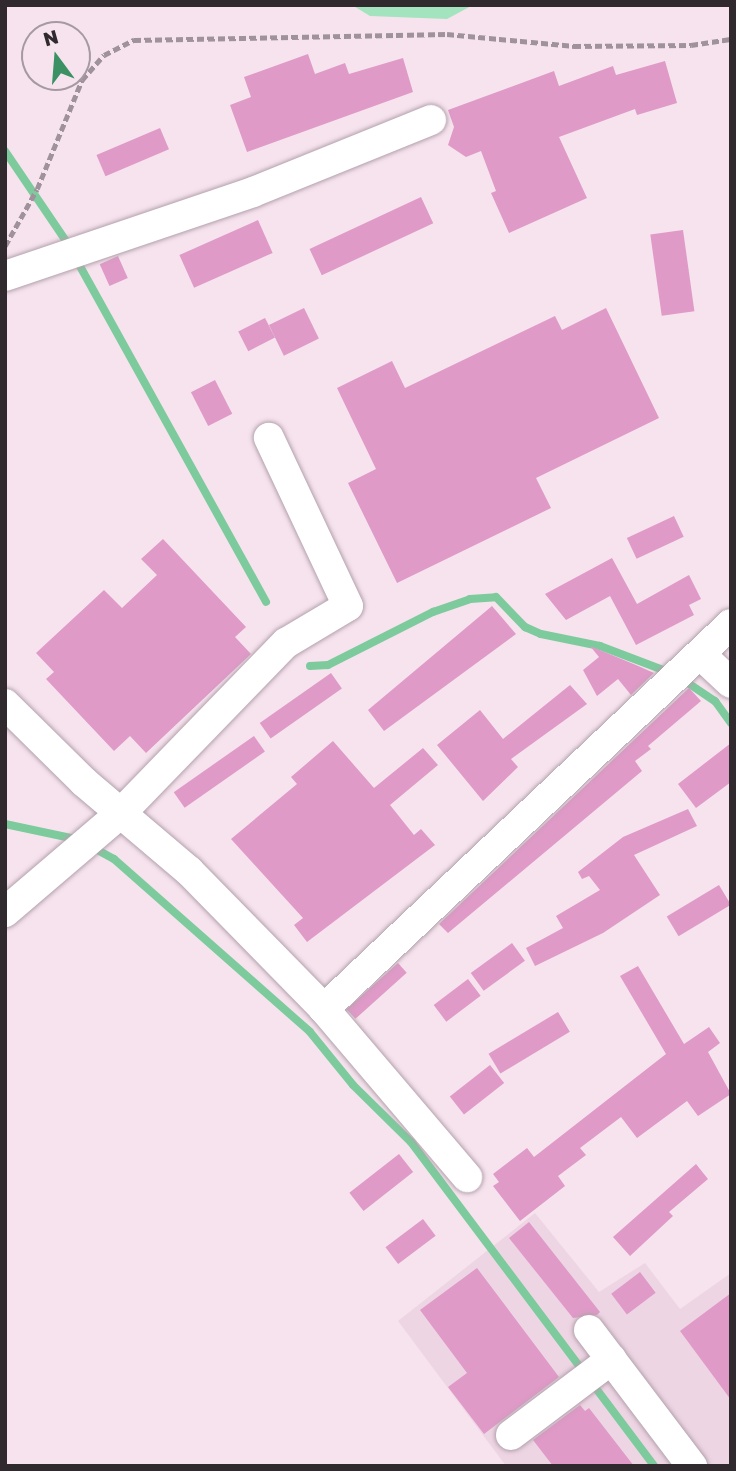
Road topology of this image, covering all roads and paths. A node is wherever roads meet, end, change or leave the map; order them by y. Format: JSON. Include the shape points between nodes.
{"nodes":[{"id":1,"x":731,"y":39,"type":"edge"},
{"id":2,"x":431,"y":120,"type":"dead end"},
{"id":3,"x":5,"y":246,"type":"edge"},
{"id":4,"x":5,"y":276,"type":"edge"},
{"id":5,"x":269,"y":438,"type":"dead end"},
{"id":6,"x":731,"y":624,"type":"edge"},
{"id":7,"x":701,"y":655,"type":"junction"},
{"id":8,"x":731,"y":683,"type":"edge"},
{"id":9,"x":5,"y":704,"type":"edge"},
{"id":10,"x":121,"y":813,"type":"junction"},
{"id":11,"x":5,"y":912,"type":"edge"},
{"id":12,"x":324,"y":1009,"type":"junction"},
{"id":13,"x":467,"y":1177,"type":"dead end"},
{"id":14,"x":589,"y":1330,"type":"dead end"},
{"id":15,"x":605,"y":1364,"type":"junction"},
{"id":16,"x":511,"y":1435,"type":"dead end"},
{"id":17,"x":692,"y":1466,"type":"edge"}],
"edges":[{"from":1,"to":3,"type":"path","via":[[691,45],[574,46],[447,34],[134,40],[104,55],[82,80],[37,189]]},
{"from":2,"to":4,"type":"street","via":[[253,192]]},
{"from":5,"to":10,"type":"street","via":[[348,606],[286,643]]},
{"from":6,"to":7,"type":"street"},
{"from":7,"to":8,"type":"street"},
{"from":7,"to":12,"type":"street"},
{"from":9,"to":10,"type":"street"},
{"from":10,"to":11,"type":"street"},
{"from":10,"to":12,"type":"street","via":[[189,871]]},
{"from":12,"to":13,"type":"street"},
{"from":14,"to":15,"type":"street"},
{"from":15,"to":16,"type":"street"},
{"from":15,"to":17,"type":"street"}]}
